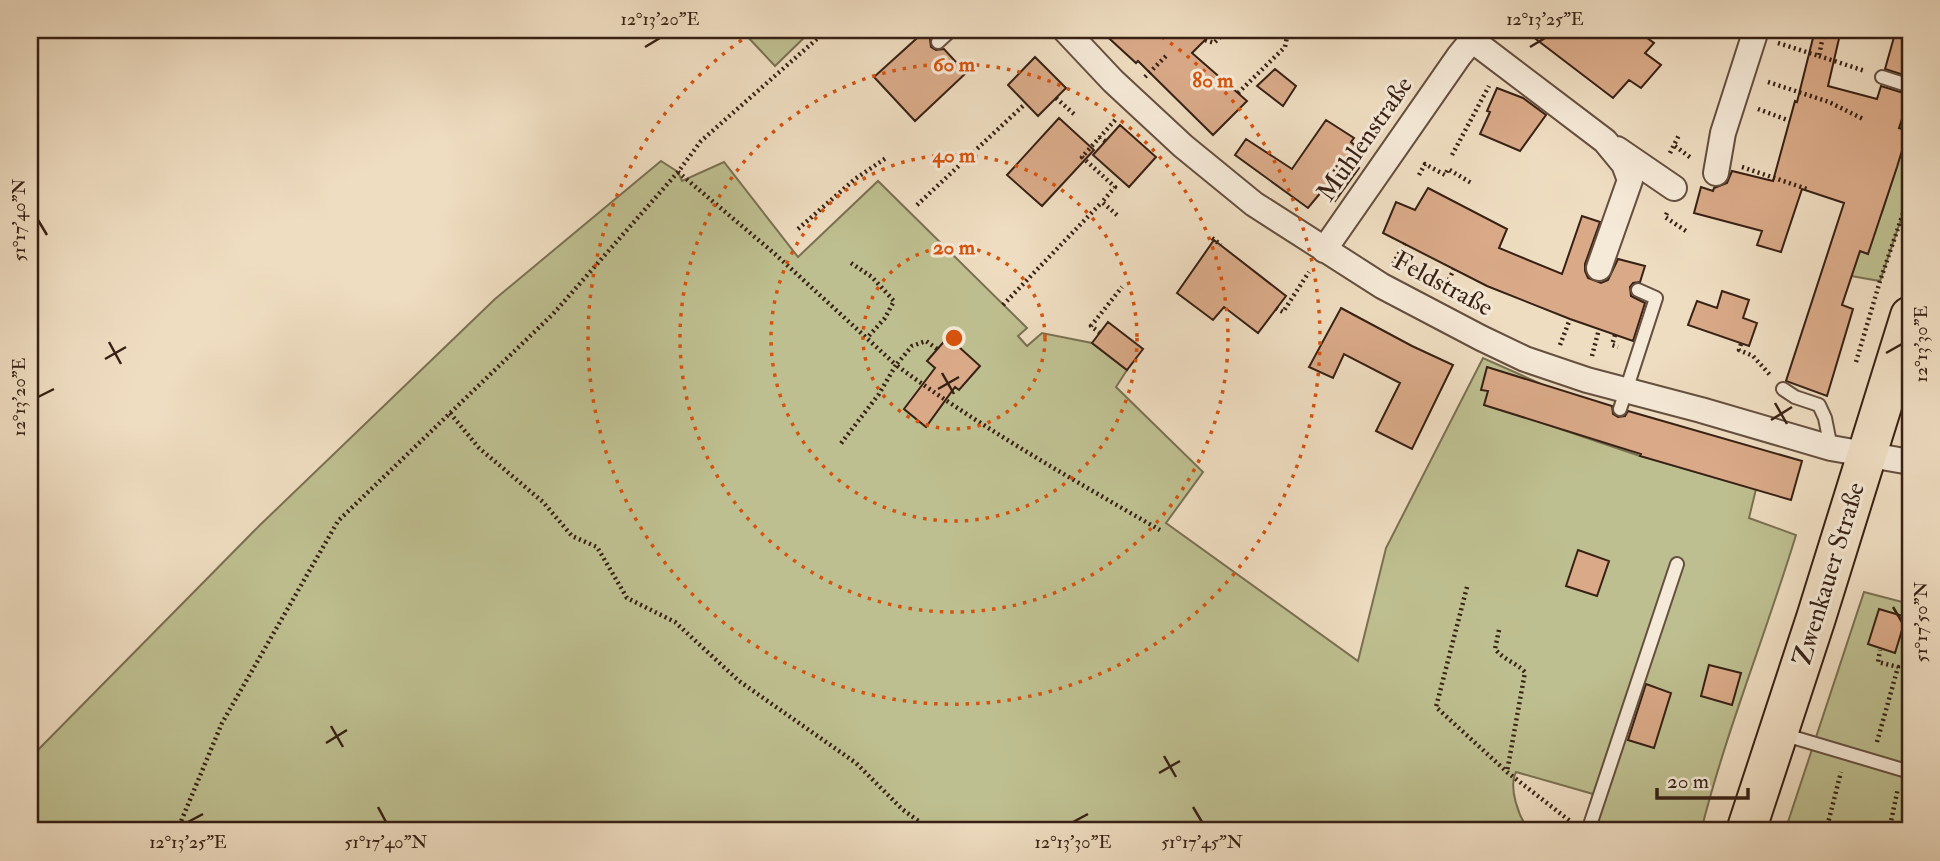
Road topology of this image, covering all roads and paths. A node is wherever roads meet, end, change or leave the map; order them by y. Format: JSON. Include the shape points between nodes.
{"nodes":[{"id":1,"x":827,"y":30,"type":"edge"},
{"id":2,"x":951,"y":30,"type":"edge"},
{"id":3,"x":1065,"y":30,"type":"edge"},
{"id":4,"x":1227,"y":30,"type":"edge"},
{"id":5,"x":1824,"y":31,"type":"edge"},
{"id":6,"x":1476,"y":35,"type":"edge"},
{"id":7,"x":1754,"y":36,"type":"edge"},
{"id":8,"x":1287,"y":37,"type":"dead end"},
{"id":9,"x":1205,"y":40,"type":"dead end"},
{"id":10,"x":938,"y":42,"type":"dead end"},
{"id":11,"x":1167,"y":55,"type":"dead end"},
{"id":12,"x":1819,"y":56,"type":"junction"},
{"id":13,"x":1501,"y":64,"type":"junction"},
{"id":14,"x":1882,"y":76,"type":"joint"},
{"id":15,"x":1910,"y":86,"type":"edge"},
{"id":16,"x":1238,"y":93,"type":"dead end"},
{"id":17,"x":1056,"y":98,"type":"dead end"},
{"id":18,"x":1132,"y":100,"type":"junction"},
{"id":19,"x":1026,"y":103,"type":"dead end"},
{"id":20,"x":1074,"y":114,"type":"dead end"},
{"id":21,"x":1863,"y":119,"type":"dead end"},
{"id":22,"x":1099,"y":137,"type":"junction"},
{"id":23,"x":1105,"y":141,"type":"dead end"},
{"id":24,"x":1605,"y":141,"type":"junction"},
{"id":25,"x":1452,"y":155,"type":"dead end"},
{"id":26,"x":886,"y":158,"type":"dead end"},
{"id":27,"x":1717,"y":170,"type":"joint"},
{"id":28,"x":678,"y":172,"type":"junction"},
{"id":29,"x":1419,"y":175,"type":"dead end"},
{"id":30,"x":1473,"y":184,"type":"dead end"},
{"id":31,"x":1674,"y":188,"type":"dead end"},
{"id":32,"x":1807,"y":189,"type":"dead end"},
{"id":33,"x":1102,"y":202,"type":"junction"},
{"id":34,"x":917,"y":205,"type":"dead end"},
{"id":35,"x":1117,"y":215,"type":"dead end"},
{"id":36,"x":798,"y":229,"type":"dead end"},
{"id":37,"x":1212,"y":238,"type":"dead end"},
{"id":38,"x":1221,"y":245,"type":"dead end"},
{"id":39,"x":1324,"y":250,"type":"junction"},
{"id":40,"x":851,"y":263,"type":"dead end"},
{"id":41,"x":1599,"y":268,"type":"dead end"},
{"id":42,"x":1122,"y":288,"type":"dead end"},
{"id":43,"x":1638,"y":290,"type":"dead end"},
{"id":44,"x":1003,"y":305,"type":"dead end"},
{"id":45,"x":1276,"y":308,"type":"dead end"},
{"id":46,"x":1910,"y":316,"type":"edge"},
{"id":47,"x":1100,"y":333,"type":"dead end"},
{"id":48,"x":867,"y":338,"type":"junction"},
{"id":49,"x":1741,"y":344,"type":"dead end"},
{"id":50,"x":937,"y":349,"type":"dead end"},
{"id":51,"x":896,"y":366,"type":"junction"},
{"id":52,"x":1783,"y":389,"type":"joint"},
{"id":53,"x":1624,"y":400,"type":"junction"},
{"id":54,"x":450,"y":413,"type":"junction"},
{"id":55,"x":839,"y":446,"type":"dead end"},
{"id":56,"x":1849,"y":451,"type":"junction"},
{"id":57,"x":1910,"y":462,"type":"edge"},
{"id":58,"x":1160,"y":530,"type":"dead end"},
{"id":59,"x":1677,"y":565,"type":"dead end"},
{"id":60,"x":1467,"y":587,"type":"dead end"},
{"id":61,"x":1499,"y":631,"type":"dead end"},
{"id":62,"x":1880,"y":650,"type":"dead end"},
{"id":63,"x":1910,"y":706,"type":"edge"},
{"id":64,"x":1910,"y":731,"type":"edge"},
{"id":65,"x":1778,"y":733,"type":"junction"},
{"id":66,"x":1844,"y":754,"type":"junction"},
{"id":67,"x":1872,"y":762,"type":"junction"},
{"id":68,"x":1906,"y":771,"type":"edge"},
{"id":69,"x":1507,"y":772,"type":"junction"},
{"id":70,"x":1572,"y":823,"type":"dead end"},
{"id":71,"x":177,"y":831,"type":"edge"},
{"id":72,"x":932,"y":831,"type":"edge"},
{"id":73,"x":1588,"y":831,"type":"edge"},
{"id":74,"x":1746,"y":831,"type":"edge"},
{"id":75,"x":1826,"y":831,"type":"edge"},
{"id":76,"x":1889,"y":831,"type":"edge"}],
"edges":[{"from":1,"to":28,"type":"path","via":[[701,141]]},
{"from":2,"to":10,"type":"lane"},
{"from":3,"to":18,"type":"street","name":"Feldstraße"},
{"from":4,"to":9,"type":"path","via":[[1214,43]]},
{"from":5,"to":12,"type":"path"},
{"from":6,"to":13,"type":"street"},
{"from":6,"to":39,"type":"street","name":"Mühlenstraße"},
{"from":7,"to":12,"type":"path"},
{"from":7,"to":21,"type":"path","via":[[1760,61],[1757,77]]},
{"from":7,"to":27,"type":"street","via":[[1723,134]]},
{"from":8,"to":16,"type":"path","via":[[1285,47]]},
{"from":11,"to":18,"type":"path","via":[[1139,84]]},
{"from":12,"to":14,"type":"path"},
{"from":13,"to":24,"type":"street"},
{"from":13,"to":25,"type":"path"},
{"from":14,"to":15,"type":"lane"},
{"from":17,"to":20,"type":"path"},
{"from":18,"to":22,"type":"path"},
{"from":18,"to":39,"type":"street","name":"Feldstraße","via":[[1254,204]]},
{"from":19,"to":34,"type":"path"},
{"from":22,"to":23,"type":"path"},
{"from":22,"to":33,"type":"path","via":[[1082,157],[1115,187]]},
{"from":24,"to":31,"type":"street"},
{"from":24,"to":41,"type":"street","via":[[1624,164],[1630,180]]},
{"from":26,"to":36,"type":"path"},
{"from":27,"to":32,"type":"path","via":[[1736,165]]},
{"from":28,"to":48,"type":"path"},
{"from":28,"to":54,"type":"path","via":[[554,314]]},
{"from":29,"to":30,"type":"path","via":[[1425,164],[1446,175],[1448,169]]},
{"from":33,"to":35,"type":"path"},
{"from":33,"to":44,"type":"path"},
{"from":37,"to":38,"type":"path"},
{"from":39,"to":45,"type":"path","via":[[1283,312]]},
{"from":39,"to":53,"type":"street","name":"Feldstraße","via":[[1480,338]]},
{"from":40,"to":48,"type":"path","via":[[894,301]]},
{"from":42,"to":47,"type":"path","via":[[1091,326]]},
{"from":43,"to":53,"type":"lane","via":[[1656,298]]},
{"from":46,"to":56,"type":"main road","name":"Zwenkauer Straße"},
{"from":48,"to":51,"type":"path"},
{"from":49,"to":52,"type":"path","via":[[1739,350],[1754,356]]},
{"from":50,"to":51,"type":"path","via":[[926,341],[912,346]]},
{"from":51,"to":55,"type":"path"},
{"from":51,"to":58,"type":"path","via":[[955,408]]},
{"from":52,"to":56,"type":"lane","via":[[1819,405]]},
{"from":53,"to":56,"type":"street","name":"Feldstraße"},
{"from":54,"to":71,"type":"path","via":[[338,521],[222,723]]},
{"from":54,"to":72,"type":"path","via":[[479,448],[543,502],[572,536],[597,547],[627,598],[675,622],[739,681],[856,763],[902,809]]},
{"from":56,"to":57,"type":"street","name":"Feldstraße"},
{"from":56,"to":65,"type":"main road","name":"Zwenkauer Straße"},
{"from":59,"to":73,"type":"lane"},
{"from":60,"to":69,"type":"path","via":[[1436,706]]},
{"from":61,"to":69,"type":"path","via":[[1495,649],[1525,672]]},
{"from":62,"to":67,"type":"path","via":[[1878,662],[1898,667]]},
{"from":63,"to":64,"type":"path","via":[[1906,730]]},
{"from":65,"to":66,"type":"lane"},
{"from":65,"to":74,"type":"main road","name":"Zwenkauer Straße"},
{"from":66,"to":67,"type":"lane"},
{"from":66,"to":75,"type":"path"},
{"from":67,"to":68,"type":"lane"},
{"from":68,"to":76,"type":"path"},
{"from":69,"to":70,"type":"path"}]}
